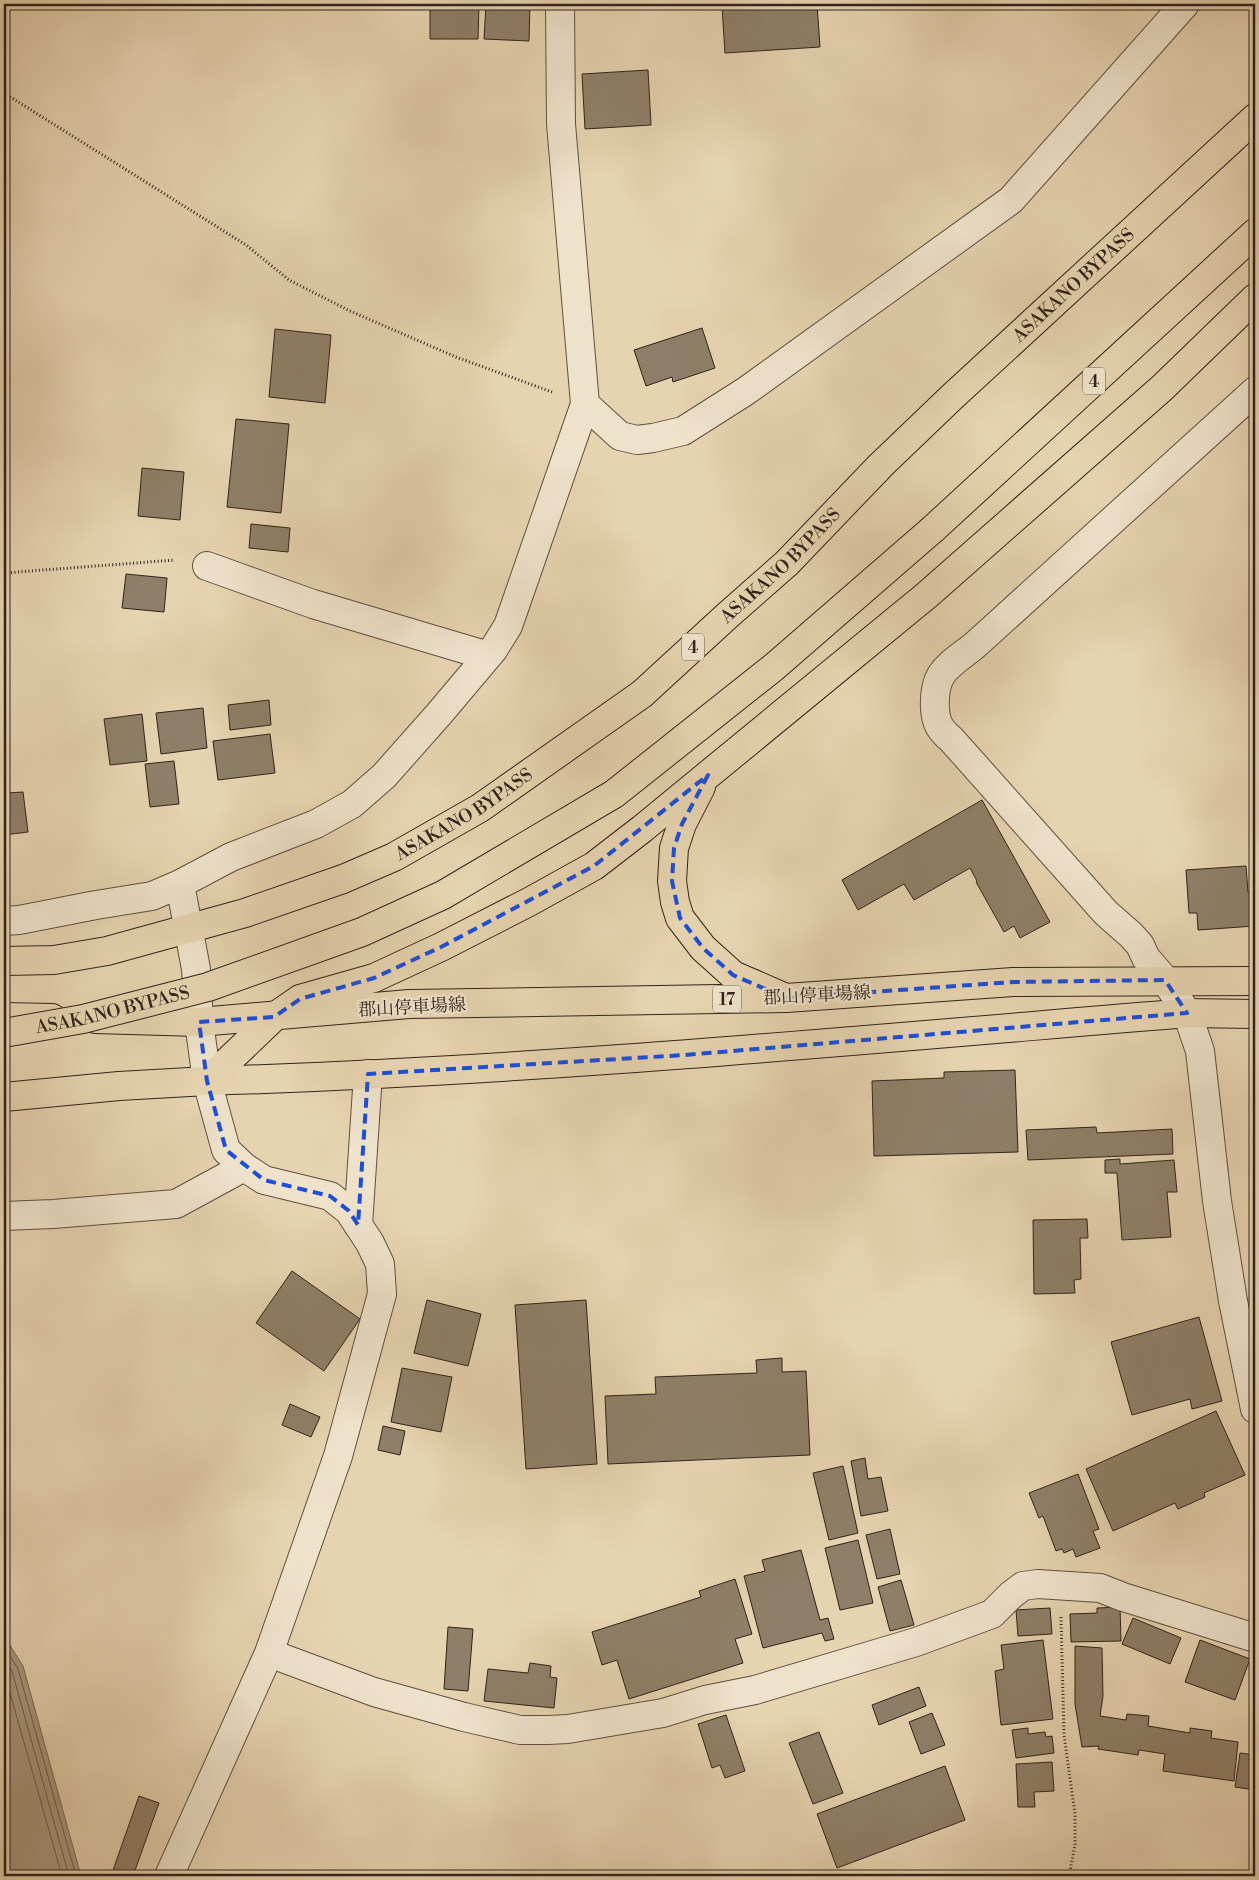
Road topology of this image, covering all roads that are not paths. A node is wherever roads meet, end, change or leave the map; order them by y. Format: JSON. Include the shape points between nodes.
{"nodes":[{"id":1,"x":560,"y":4,"type":"edge"},
{"id":2,"x":1185,"y":4,"type":"edge"},
{"id":3,"x":1255,"y":118,"type":"edge"},
{"id":4,"x":1255,"y":233,"type":"edge"},
{"id":5,"x":1255,"y":298,"type":"edge"},
{"id":6,"x":1255,"y":391,"type":"edge"},
{"id":7,"x":585,"y":404,"type":"junction"},
{"id":8,"x":207,"y":566,"type":"road end"},
{"id":9,"x":488,"y":656,"type":"junction"},
{"id":10,"x":708,"y":775,"type":"junction"},
{"id":11,"x":180,"y":884,"type":"junction"},
{"id":12,"x":4,"y":921,"type":"edge"},
{"id":13,"x":187,"y":930,"type":"junction"},
{"id":14,"x":4,"y":961,"type":"edge"},
{"id":15,"x":1165,"y":980,"type":"junction"},
{"id":16,"x":1255,"y":981,"type":"edge"},
{"id":17,"x":786,"y":998,"type":"junction"},
{"id":18,"x":1187,"y":1013,"type":"junction"},
{"id":19,"x":1255,"y":1014,"type":"edge"},
{"id":20,"x":4,"y":1017,"type":"edge"},
{"id":21,"x":274,"y":1017,"type":"junction"},
{"id":22,"x":199,"y":1022,"type":"junction"},
{"id":23,"x":4,"y":1033,"type":"edge"},
{"id":24,"x":368,"y":1074,"type":"junction"},
{"id":25,"x":207,"y":1081,"type":"junction"},
{"id":26,"x":4,"y":1097,"type":"edge"},
{"id":27,"x":244,"y":1167,"type":"junction"},
{"id":28,"x":4,"y":1216,"type":"edge"},
{"id":29,"x":358,"y":1225,"type":"junction"},
{"id":30,"x":1255,"y":1409,"type":"edge"},
{"id":31,"x":1255,"y":1638,"type":"edge"},
{"id":32,"x":269,"y":1653,"type":"junction"},
{"id":33,"x":169,"y":1876,"type":"edge"}],
"edges":[{"from":1,"to":7,"type":"street","via":[[561,124]]},
{"from":2,"to":7,"type":"street","via":[[1011,200],[746,391],[683,431],[637,440],[620,436]]},
{"from":3,"to":13,"type":"main road","name":"ASAKANO BYPASS","number":"4","via":[[953,396],[788,563],[642,694],[480,808],[394,857],[343,879]]},
{"from":4,"to":23,"type":"main road","name":"ASAKANO BYPASS","number":"4","bridge":true,"via":[[933,529],[774,667],[614,794],[443,896],[362,932],[208,987],[83,1020]]},
{"from":5,"to":10,"type":"main road","via":[[1162,388],[928,596]]},
{"from":6,"to":15,"type":"street","via":[[946,668],[935,688],[935,716],[941,732],[1106,913],[1132,935]]},
{"from":7,"to":9,"type":"street","via":[[508,626]]},
{"from":8,"to":9,"type":"street","via":[[313,604]]},
{"from":9,"to":11,"type":"street","via":[[384,776],[352,804],[316,824],[216,864]]},
{"from":10,"to":17,"type":"main road","via":[[682,824],[674,848],[672,881],[680,918],[703,948],[733,975]]},
{"from":10,"to":21,"type":"main road","via":[[594,866],[441,947],[374,978],[300,998]]},
{"from":11,"to":12,"type":"street","via":[[152,896]]},
{"from":11,"to":13,"type":"street"},
{"from":13,"to":14,"type":"main road","name":"ASAKANO BYPASS","number":"4","via":[[54,960]]},
{"from":13,"to":22,"type":"street","via":[[196,969]]},
{"from":15,"to":16,"type":"main road","name":"郡山停車場線","number":"17"},
{"from":15,"to":17,"type":"main road","name":"郡山停車場線","number":"17","via":[[1013,982]]},
{"from":15,"to":18,"type":"street"},
{"from":17,"to":21,"type":"main road","name":"郡山停車場線","number":"17","via":[[409,1004]]},
{"from":18,"to":19,"type":"main road"},
{"from":18,"to":24,"type":"main road","via":[[686,1055]]},
{"from":18,"to":30,"type":"street","via":[[1200,1051],[1233,1301]]},
{"from":20,"to":22,"type":"main road","name":"郡山停車場線"},
{"from":21,"to":22,"type":"main road","name":"郡山停車場線","number":"17"},
{"from":21,"to":25,"type":"main road"},
{"from":22,"to":25,"type":"street"},
{"from":24,"to":25,"type":"main road"},
{"from":24,"to":29,"type":"street"},
{"from":25,"to":26,"type":"main road"},
{"from":25,"to":27,"type":"street","via":[[226,1150]]},
{"from":27,"to":28,"type":"street","via":[[176,1204]]},
{"from":27,"to":29,"type":"street","via":[[264,1180],[330,1196],[350,1211]]},
{"from":29,"to":32,"type":"street","via":[[380,1264],[382,1294],[338,1456]]},
{"from":31,"to":32,"type":"street","via":[[1100,1588],[1038,1584],[1023,1586],[992,1614],[981,1619],[800,1677],[640,1718],[568,1729],[520,1730],[374,1692]]},
{"from":32,"to":33,"type":"street"}]}
